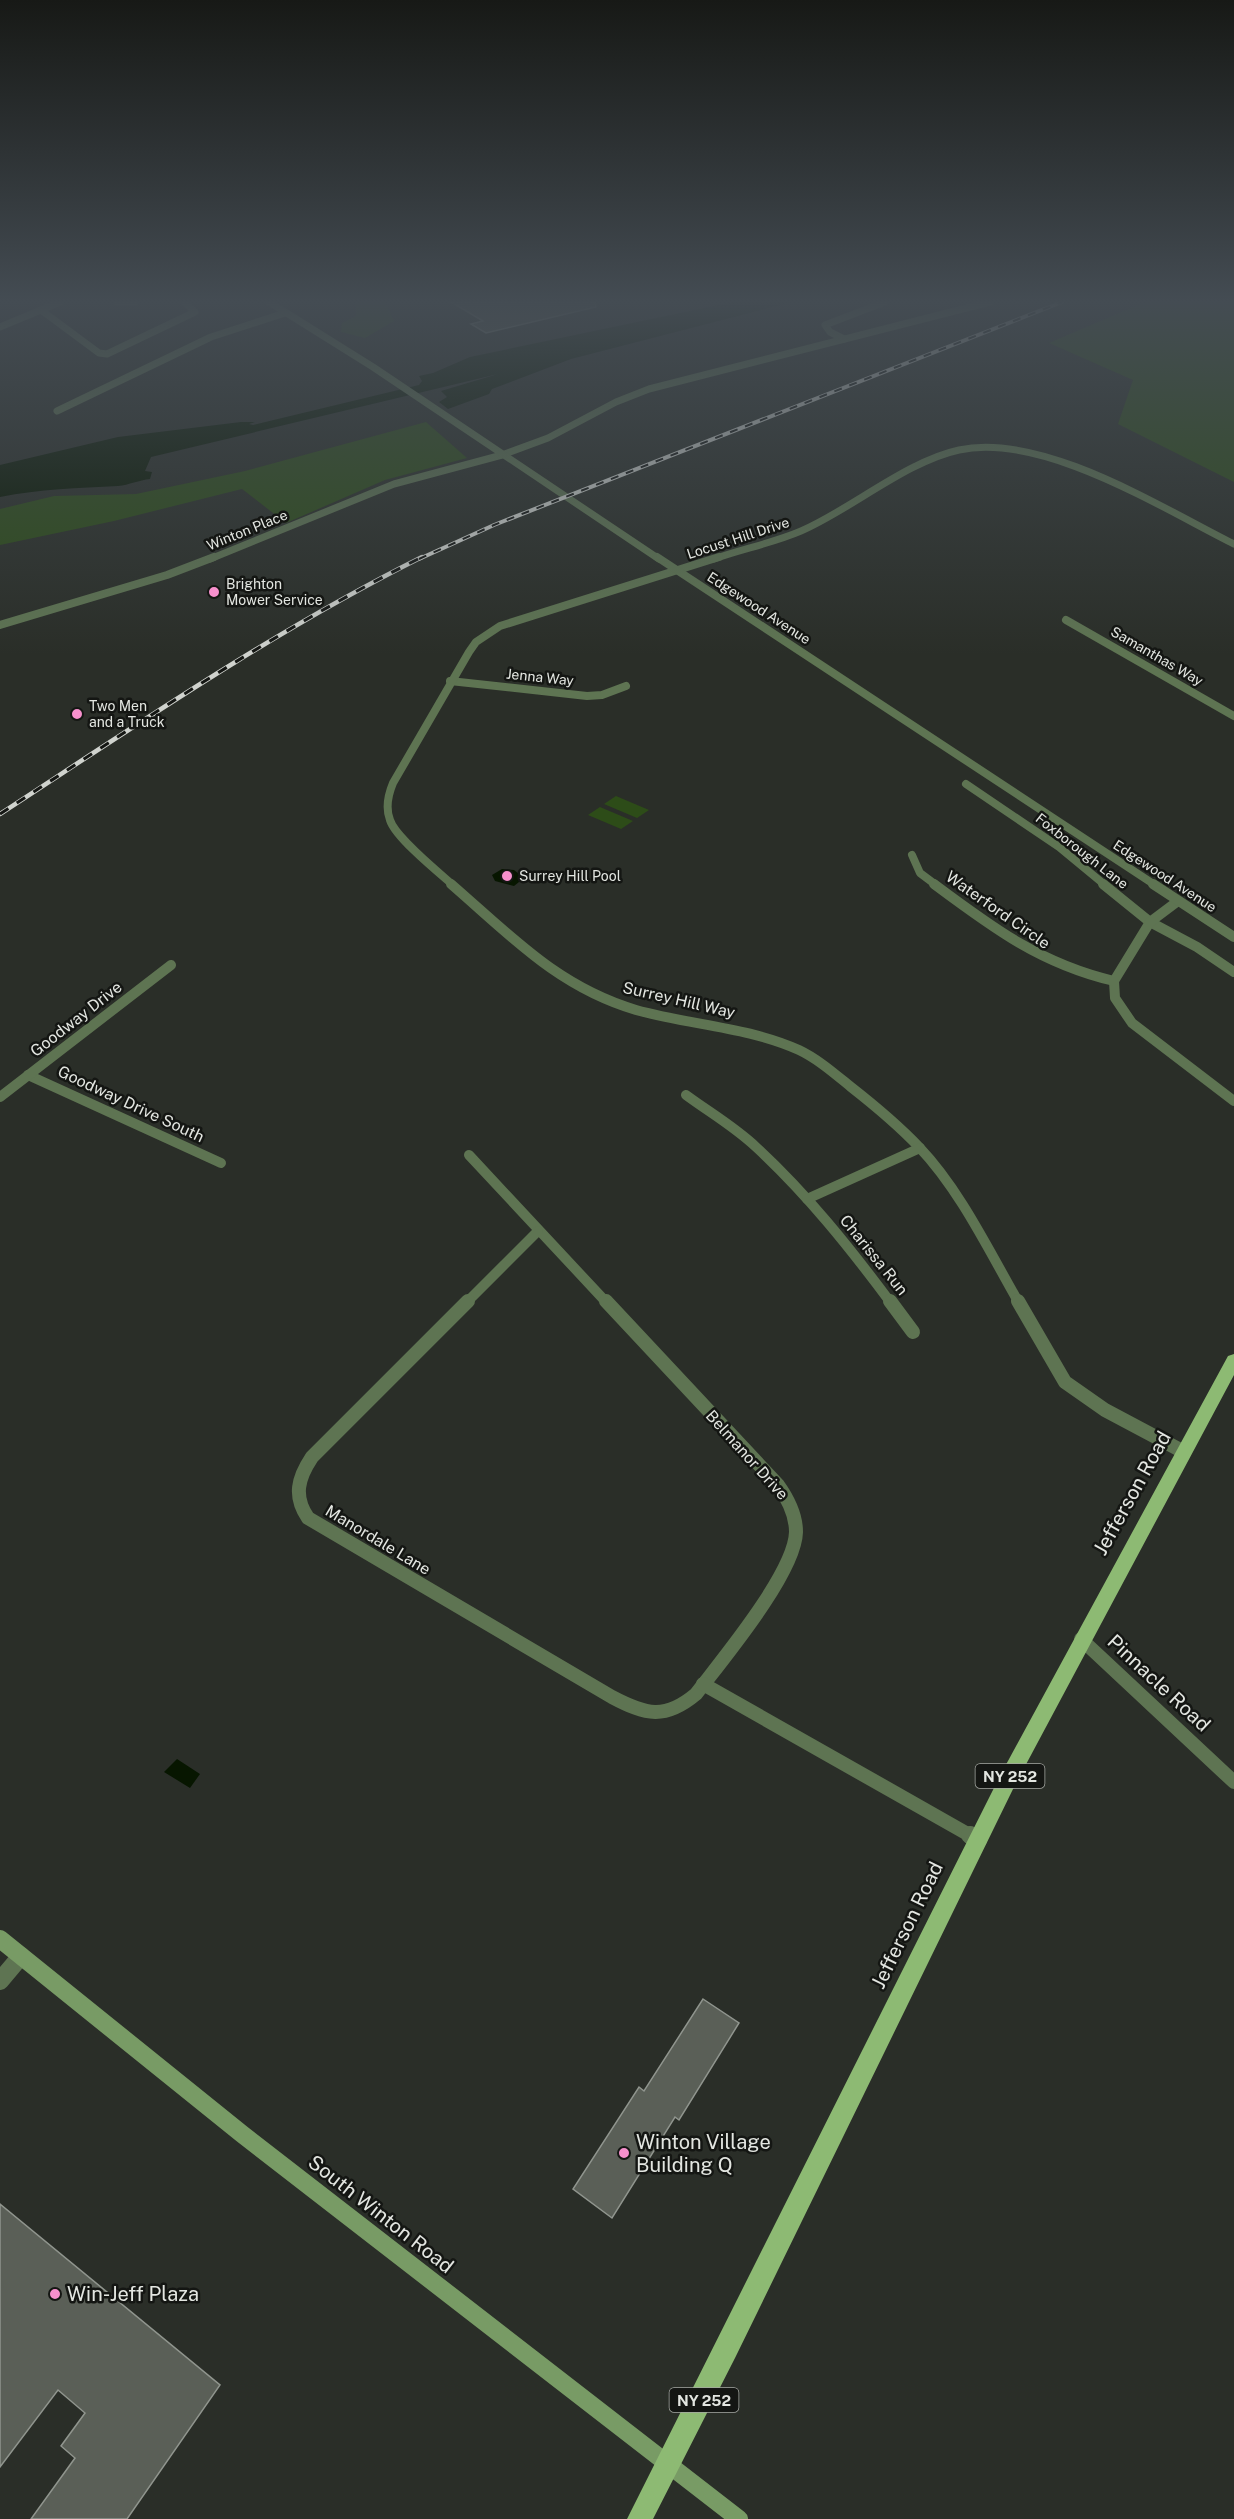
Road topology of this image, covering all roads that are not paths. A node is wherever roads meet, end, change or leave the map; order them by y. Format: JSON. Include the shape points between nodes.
{"nodes":[{"id":1,"x":450,"y":420,"type":"edge"},
{"id":2,"x":583,"y":420,"type":"edge"},
{"id":3,"x":502,"y":455,"type":"junction"},
{"id":4,"x":1234,"y":544,"type":"edge"},
{"id":5,"x":676,"y":570,"type":"junction"},
{"id":6,"x":1066,"y":620,"type":"dead end"},
{"id":7,"x":0,"y":625,"type":"edge"},
{"id":8,"x":450,"y":681,"type":"junction"},
{"id":9,"x":626,"y":686,"type":"dead end"},
{"id":10,"x":1234,"y":716,"type":"edge"},
{"id":11,"x":966,"y":784,"type":"dead end"},
{"id":12,"x":912,"y":855,"type":"dead end"},
{"id":13,"x":1178,"y":901,"type":"junction"},
{"id":14,"x":1150,"y":922,"type":"junction"},
{"id":15,"x":1234,"y":937,"type":"edge"},
{"id":16,"x":171,"y":965,"type":"dead end"},
{"id":17,"x":1234,"y":972,"type":"edge"},
{"id":18,"x":1114,"y":981,"type":"junction"},
{"id":19,"x":28,"y":1075,"type":"junction"},
{"id":20,"x":686,"y":1095,"type":"dead end"},
{"id":21,"x":0,"y":1097,"type":"edge"},
{"id":22,"x":1234,"y":1101,"type":"edge"},
{"id":23,"x":920,"y":1148,"type":"junction"},
{"id":24,"x":469,"y":1155,"type":"dead end"},
{"id":25,"x":221,"y":1163,"type":"dead end"},
{"id":26,"x":807,"y":1199,"type":"junction"},
{"id":27,"x":538,"y":1231,"type":"junction"},
{"id":28,"x":913,"y":1332,"type":"dead end"},
{"id":29,"x":1234,"y":1360,"type":"edge"},
{"id":30,"x":1184,"y":1452,"type":"junction"},
{"id":31,"x":1081,"y":1639,"type":"junction"},
{"id":32,"x":703,"y":1684,"type":"junction"},
{"id":33,"x":1234,"y":1782,"type":"edge"},
{"id":34,"x":978,"y":1839,"type":"junction"},
{"id":35,"x":0,"y":1939,"type":"edge"},
{"id":36,"x":21,"y":1956,"type":"junction"},
{"id":37,"x":0,"y":1981,"type":"edge"},
{"id":38,"x":669,"y":2465,"type":"junction"},
{"id":39,"x":640,"y":2519,"type":"edge"},
{"id":40,"x":739,"y":2519,"type":"edge"}],
"edges":[{"from":1,"to":3,"type":"street","name":"Edgewood Avenue"},
{"from":2,"to":3,"type":"street","name":"Winton Place"},
{"from":3,"to":5,"type":"street","name":"Edgewood Avenue"},
{"from":3,"to":7,"type":"street","name":"Winton Place","via":[[394,484],[167,574]]},
{"from":4,"to":5,"type":"street","name":"Locust Hill Drive","via":[[1067,461],[1025,449],[979,447],[942,455],[801,531]]},
{"from":5,"to":8,"type":"street","name":"Surrey Hill Way","via":[[500,626],[476,642]]},
{"from":5,"to":13,"type":"street","name":"Edgewood Avenue"},
{"from":6,"to":10,"type":"street","name":"Samanthas Way"},
{"from":8,"to":9,"type":"street","name":"Jenna Way","via":[[587,696]]},
{"from":8,"to":23,"type":"street","name":"Surrey Hill Way","via":[[387,799],[390,822],[420,856],[547,968],[589,993],[637,1010],[740,1032],[799,1050],[879,1109]]},
{"from":11,"to":14,"type":"street","name":"Foxborough Lane","via":[[1059,847]]},
{"from":12,"to":18,"type":"street","name":"Waterford Circle","via":[[920,873],[1026,952],[1076,973]]},
{"from":13,"to":14,"type":"street"},
{"from":13,"to":15,"type":"street","name":"Edgewood Avenue"},
{"from":14,"to":17,"type":"street","name":"Foxborough Lane"},
{"from":14,"to":18,"type":"street"},
{"from":16,"to":19,"type":"street","name":"Goodway Drive"},
{"from":18,"to":22,"type":"street","via":[[1119,1008],[1132,1023]]},
{"from":19,"to":21,"type":"street","name":"Goodway Drive"},
{"from":19,"to":25,"type":"street","name":"Goodway Drive South"},
{"from":20,"to":26,"type":"street","name":"Charissa Run","via":[[754,1146]]},
{"from":23,"to":26,"type":"street"},
{"from":23,"to":30,"type":"street","name":"Surrey Hill Way","via":[[966,1210],[1065,1382],[1105,1410]]},
{"from":24,"to":27,"type":"street","name":"Belmanor Drive"},
{"from":26,"to":28,"type":"street","name":"Charissa Run"},
{"from":27,"to":32,"type":"street","name":"Belmanor Drive","via":[[778,1485],[791,1505],[796,1527],[789,1561]]},
{"from":27,"to":32,"type":"street","name":"Manordale Lane","via":[[312,1457],[297,1484],[299,1506],[308,1518],[635,1709],[654,1714],[677,1709]]},
{"from":29,"to":30,"type":"main road","name":"Jefferson Road","number":"NY 252"},
{"from":30,"to":31,"type":"main road","name":"Jefferson Road","number":"NY 252"},
{"from":31,"to":33,"type":"street","name":"Pinnacle Road"},
{"from":31,"to":34,"type":"main road","name":"Jefferson Road","number":"NY 252"},
{"from":32,"to":34,"type":"street"},
{"from":34,"to":38,"type":"main road","name":"Jefferson Road","number":"NY 252"},
{"from":35,"to":36,"type":"main road","name":"South Winton Road"},
{"from":36,"to":37,"type":"street"},
{"from":36,"to":38,"type":"main road","name":"South Winton Road","via":[[242,2134]]},
{"from":38,"to":39,"type":"main road","name":"Jefferson Road","number":"NY 252"},
{"from":38,"to":40,"type":"main road","name":"South Winton Road"}]}
